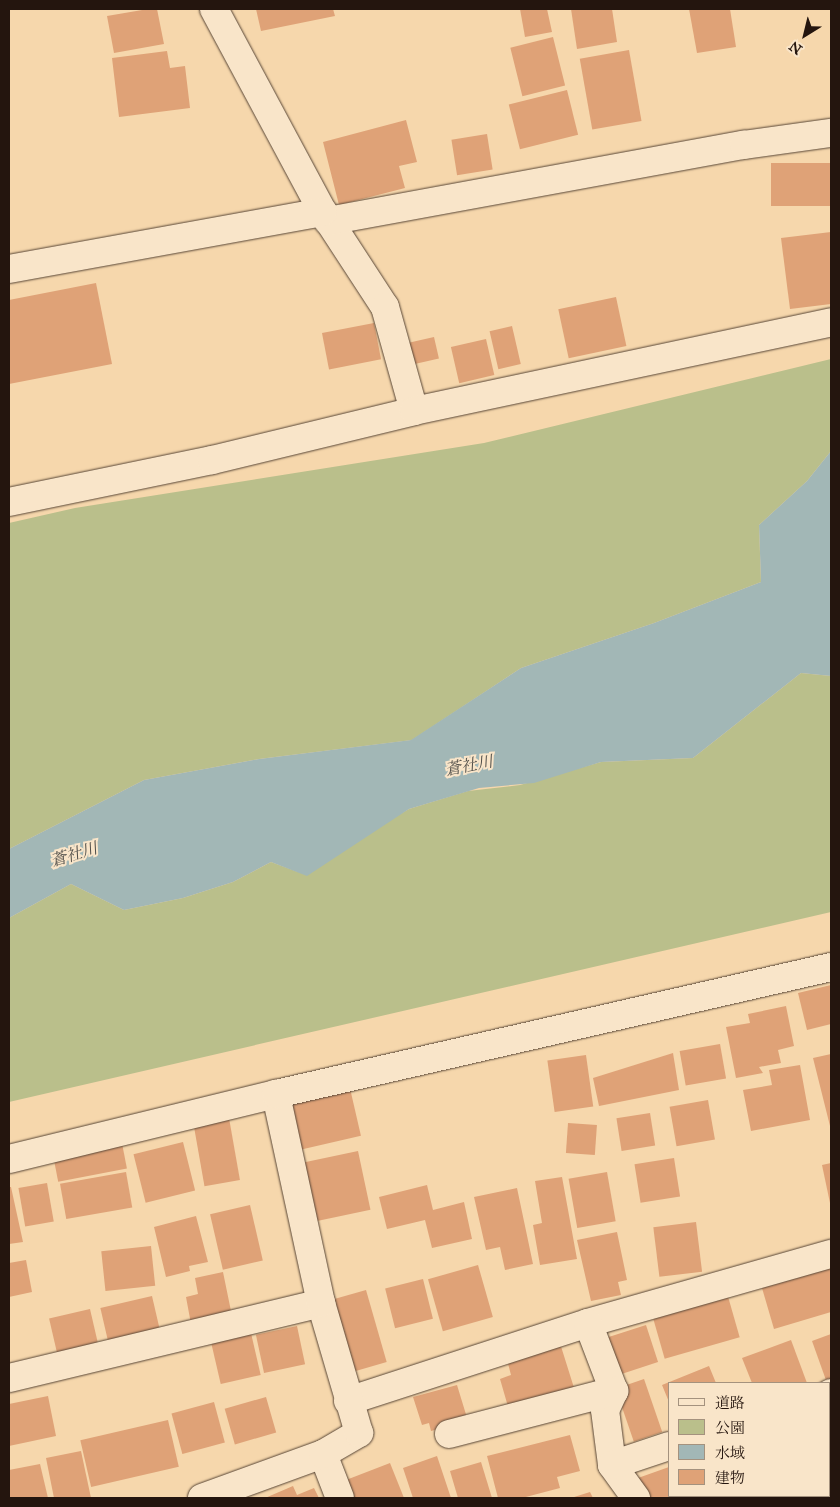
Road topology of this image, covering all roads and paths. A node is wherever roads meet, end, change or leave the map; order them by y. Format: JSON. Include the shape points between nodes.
{"nodes":[{"id":1,"x":214,"y":9,"type":"edge"},
{"id":2,"x":831,"y":133,"type":"edge"},
{"id":3,"x":325,"y":216,"type":"junction"},
{"id":4,"x":9,"y":269,"type":"edge"},
{"id":5,"x":831,"y":322,"type":"edge"},
{"id":6,"x":414,"y":411,"type":"junction"},
{"id":7,"x":9,"y":502,"type":"edge"},
{"id":8,"x":831,"y":967,"type":"edge"},
{"id":9,"x":276,"y":1094,"type":"junction"},
{"id":10,"x":9,"y":1160,"type":"edge"},
{"id":11,"x":831,"y":1254,"type":"edge"},
{"id":12,"x":321,"y":1302,"type":"junction"},
{"id":13,"x":588,"y":1323,"type":"junction"},
{"id":14,"x":9,"y":1378,"type":"edge"},
{"id":15,"x":614,"y":1392,"type":"junction"},
{"id":16,"x":348,"y":1401,"type":"junction"},
{"id":17,"x":449,"y":1434,"type":"dead end"},
{"id":18,"x":668,"y":1446,"type":"edge"},
{"id":19,"x":323,"y":1454,"type":"junction"},
{"id":20,"x":612,"y":1465,"type":"junction"},
{"id":21,"x":202,"y":1498,"type":"edge"},
{"id":22,"x":340,"y":1498,"type":"edge"},
{"id":23,"x":636,"y":1498,"type":"edge"}],
"edges":[{"from":1,"to":3,"type":"street"},
{"from":2,"to":3,"type":"street"},
{"from":3,"to":4,"type":"street"},
{"from":3,"to":6,"type":"street","via":[[385,307]]},
{"from":5,"to":6,"type":"street"},
{"from":6,"to":7,"type":"street","via":[[212,460]]},
{"from":8,"to":9,"type":"street"},
{"from":9,"to":10,"type":"street"},
{"from":9,"to":12,"type":"street"},
{"from":11,"to":13,"type":"street"},
{"from":12,"to":14,"type":"street"},
{"from":12,"to":16,"type":"street"},
{"from":13,"to":15,"type":"street"},
{"from":13,"to":16,"type":"street"},
{"from":15,"to":17,"type":"street"},
{"from":15,"to":20,"type":"street","via":[[605,1410]]},
{"from":16,"to":19,"type":"street","via":[[359,1433]]},
{"from":18,"to":20,"type":"street"},
{"from":19,"to":21,"type":"street"},
{"from":19,"to":22,"type":"street"},
{"from":20,"to":23,"type":"street"}]}
